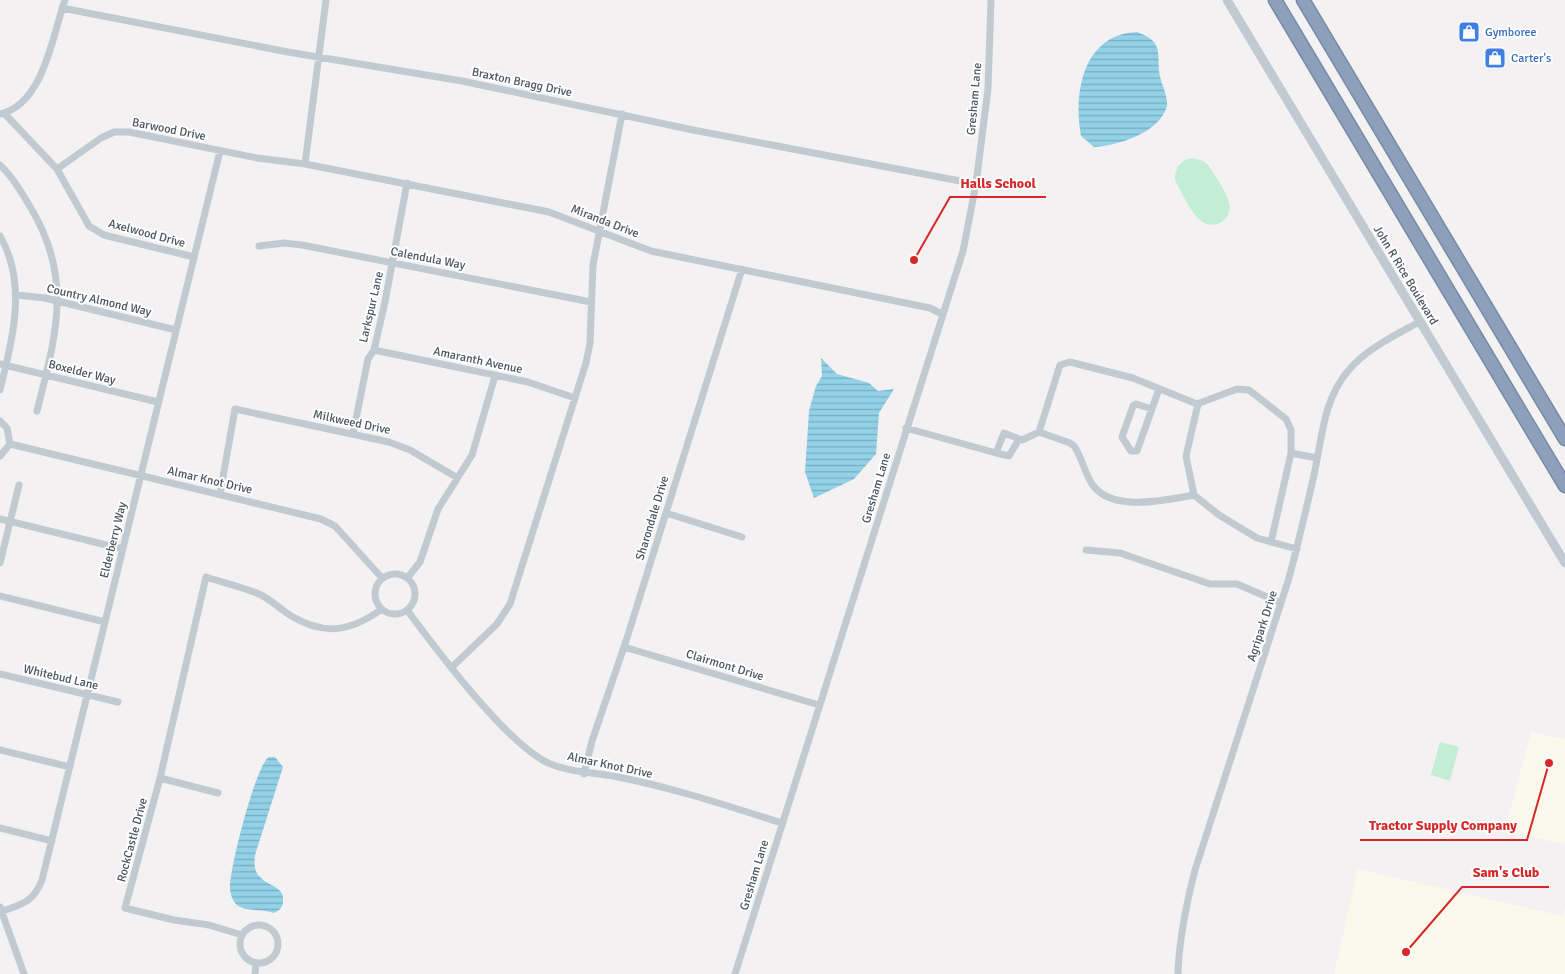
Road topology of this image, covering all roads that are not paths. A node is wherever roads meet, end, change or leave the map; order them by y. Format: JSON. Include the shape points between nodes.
{"nodes":[{"id":1,"x":65,"y":0,"type":"edge"},
{"id":2,"x":326,"y":0,"type":"edge"},
{"id":3,"x":991,"y":0,"type":"edge"},
{"id":4,"x":1227,"y":0,"type":"edge"},
{"id":5,"x":1275,"y":0,"type":"edge"},
{"id":6,"x":1303,"y":0,"type":"edge"},
{"id":7,"x":62,"y":8,"type":"junction"},
{"id":8,"x":319,"y":56,"type":"junction"},
{"id":9,"x":2,"y":113,"type":"edge"},
{"id":10,"x":622,"y":114,"type":"junction"},
{"id":11,"x":220,"y":151,"type":"junction"},
{"id":12,"x":257,"y":158,"type":"joint"},
{"id":13,"x":305,"y":164,"type":"junction"},
{"id":14,"x":0,"y":165,"type":"edge"},
{"id":15,"x":57,"y":169,"type":"junction"},
{"id":16,"x":407,"y":183,"type":"junction"},
{"id":17,"x":976,"y":184,"type":"junction"},
{"id":18,"x":598,"y":231,"type":"junction"},
{"id":19,"x":0,"y":236,"type":"edge"},
{"id":20,"x":259,"y":246,"type":"dead end"},
{"id":21,"x":194,"y":257,"type":"junction"},
{"id":22,"x":392,"y":263,"type":"junction"},
{"id":23,"x":742,"y":269,"type":"junction"},
{"id":24,"x":16,"y":294,"type":"junction"},
{"id":25,"x":59,"y":301,"type":"junction"},
{"id":26,"x":591,"y":302,"type":"junction"},
{"id":27,"x":942,"y":314,"type":"junction"},
{"id":28,"x":1419,"y":322,"type":"junction"},
{"id":29,"x":176,"y":330,"type":"junction"},
{"id":30,"x":374,"y":350,"type":"junction"},
{"id":31,"x":3,"y":365,"type":"edge"},
{"id":32,"x":46,"y":375,"type":"junction"},
{"id":33,"x":495,"y":376,"type":"junction"},
{"id":34,"x":1159,"y":389,"type":"junction"},
{"id":35,"x":0,"y":390,"type":"edge"},
{"id":36,"x":575,"y":398,"type":"junction"},
{"id":37,"x":158,"y":402,"type":"junction"},
{"id":38,"x":1198,"y":404,"type":"junction"},
{"id":39,"x":1152,"y":409,"type":"junction"},
{"id":40,"x":37,"y":411,"type":"dead end"},
{"id":41,"x":0,"y":421,"type":"edge"},
{"id":42,"x":906,"y":428,"type":"junction"},
{"id":43,"x":1039,"y":432,"type":"junction"},
{"id":44,"x":353,"y":434,"type":"junction"},
{"id":45,"x":1019,"y":438,"type":"junction"},
{"id":46,"x":1565,"y":439,"type":"edge"},
{"id":47,"x":10,"y":444,"type":"junction"},
{"id":48,"x":996,"y":453,"type":"junction"},
{"id":49,"x":1291,"y":453,"type":"junction"},
{"id":50,"x":0,"y":456,"type":"edge"},
{"id":51,"x":1317,"y":458,"type":"junction"},
{"id":52,"x":140,"y":477,"type":"junction"},
{"id":53,"x":456,"y":477,"type":"junction"},
{"id":54,"x":19,"y":485,"type":"dead end"},
{"id":55,"x":1565,"y":486,"type":"edge"},
{"id":56,"x":220,"y":494,"type":"junction"},
{"id":57,"x":1194,"y":495,"type":"junction"},
{"id":58,"x":666,"y":513,"type":"junction"},
{"id":59,"x":0,"y":519,"type":"edge"},
{"id":60,"x":10,"y":521,"type":"junction"},
{"id":61,"x":742,"y":537,"type":"dead end"},
{"id":62,"x":1271,"y":542,"type":"junction"},
{"id":63,"x":123,"y":549,"type":"junction"},
{"id":64,"x":1297,"y":549,"type":"junction"},
{"id":65,"x":1086,"y":550,"type":"dead end"},
{"id":66,"x":0,"y":562,"type":"edge"},
{"id":67,"x":1565,"y":563,"type":"edge"},
{"id":68,"x":382,"y":578,"type":"junction"},
{"id":69,"x":408,"y":578,"type":"junction"},
{"id":70,"x":0,"y":596,"type":"edge"},
{"id":71,"x":1281,"y":603,"type":"junction"},
{"id":72,"x":382,"y":609,"type":"junction"},
{"id":73,"x":407,"y":610,"type":"junction"},
{"id":74,"x":105,"y":622,"type":"junction"},
{"id":75,"x":624,"y":647,"type":"junction"},
{"id":76,"x":452,"y":666,"type":"junction"},
{"id":77,"x":0,"y":674,"type":"edge"},
{"id":78,"x":87,"y":695,"type":"junction"},
{"id":79,"x":118,"y":702,"type":"dead end"},
{"id":80,"x":819,"y":705,"type":"junction"},
{"id":81,"x":0,"y":750,"type":"edge"},
{"id":82,"x":70,"y":767,"type":"junction"},
{"id":83,"x":584,"y":774,"type":"junction"},
{"id":84,"x":160,"y":778,"type":"junction"},
{"id":85,"x":218,"y":793,"type":"dead end"},
{"id":86,"x":782,"y":823,"type":"junction"},
{"id":87,"x":0,"y":828,"type":"edge"},
{"id":88,"x":52,"y":841,"type":"junction"},
{"id":89,"x":1,"y":910,"type":"edge"},
{"id":90,"x":242,"y":935,"type":"junction"},
{"id":91,"x":256,"y":963,"type":"junction"},
{"id":92,"x":24,"y":974,"type":"edge"},
{"id":93,"x":255,"y":974,"type":"edge"},
{"id":94,"x":735,"y":974,"type":"edge"},
{"id":95,"x":1178,"y":974,"type":"edge"}],
"edges":[{"from":1,"to":7,"type":"street"},
{"from":2,"to":8,"type":"street"},
{"from":3,"to":17,"type":"street","name":"Gresham Lane","via":[[988,89]]},
{"from":4,"to":28,"type":"street","name":"John R Rice Boulevard"},
{"from":5,"to":55,"type":"highway"},
{"from":6,"to":46,"type":"highway"},
{"from":7,"to":8,"type":"street","name":"Braxton Bragg Drive"},
{"from":7,"to":9,"type":"street","via":[[45,65],[30,95]]},
{"from":8,"to":10,"type":"street","name":"Braxton Bragg Drive"},
{"from":8,"to":13,"type":"street"},
{"from":9,"to":15,"type":"street","name":"Axelwood Drive"},
{"from":10,"to":17,"type":"street","name":"Braxton Bragg Drive"},
{"from":10,"to":18,"type":"street"},
{"from":11,"to":12,"type":"street","name":"Barwood Drive"},
{"from":11,"to":15,"type":"street","name":"Barwood Drive","via":[[129,132],[114,132]]},
{"from":11,"to":21,"type":"street","name":"Elderberry Way"},
{"from":12,"to":13,"type":"street","name":"Miranda Drive"},
{"from":13,"to":16,"type":"street","name":"Miranda Drive"},
{"from":14,"to":25,"type":"street","via":[[20,189],[49,245]]},
{"from":15,"to":21,"type":"street","name":"Axelwood Drive","via":[[89,226],[104,235]]},
{"from":16,"to":18,"type":"street","name":"Miranda Drive","via":[[549,212]]},
{"from":16,"to":22,"type":"street","name":"Larkspur Lane"},
{"from":17,"to":27,"type":"street","name":"Gresham Lane","via":[[963,251]]},
{"from":18,"to":23,"type":"street","name":"Miranda Drive","via":[[651,250]]},
{"from":18,"to":26,"type":"street"},
{"from":19,"to":24,"type":"street","via":[[11,264]]},
{"from":20,"to":22,"type":"street","name":"Calendula Way","via":[[302,245]]},
{"from":21,"to":29,"type":"street","name":"Elderberry Way"},
{"from":22,"to":26,"type":"street","name":"Calendula Way"},
{"from":22,"to":30,"type":"street","name":"Larkspur Lane"},
{"from":23,"to":27,"type":"street","name":"Miranda Drive","via":[[930,308]]},
{"from":23,"to":58,"type":"street","name":"Sharondale Drive"},
{"from":24,"to":25,"type":"street","name":"Country Almond Way"},
{"from":24,"to":31,"type":"street","via":[[14,328]]},
{"from":25,"to":29,"type":"street","name":"Country Almond Way"},
{"from":25,"to":32,"type":"street"},
{"from":26,"to":36,"type":"street","via":[[590,343]]},
{"from":27,"to":42,"type":"street","name":"Gresham Lane"},
{"from":28,"to":51,"type":"street","name":"Agripark Drive","via":[[1370,350],[1348,370],[1334,391]]},
{"from":28,"to":67,"type":"street","name":"John R Rice Boulevard"},
{"from":29,"to":37,"type":"street","name":"Elderberry Way"},
{"from":30,"to":33,"type":"street","name":"Amaranth Avenue"},
{"from":30,"to":44,"type":"street","name":"Larkspur Lane","via":[[368,359]]},
{"from":31,"to":32,"type":"street","name":"Boxelder Way"},
{"from":31,"to":35,"type":"street"},
{"from":32,"to":37,"type":"street","name":"Boxelder Way"},
{"from":32,"to":40,"type":"street"},
{"from":33,"to":36,"type":"street","name":"Amaranth Avenue","via":[[528,382]]},
{"from":33,"to":53,"type":"street","via":[[475,447]]},
{"from":34,"to":38,"type":"street"},
{"from":34,"to":39,"type":"street"},
{"from":34,"to":43,"type":"street","via":[[1107,370],[1064,362],[1060,365]]},
{"from":36,"to":76,"type":"street","via":[[510,604],[497,624]]},
{"from":37,"to":52,"type":"street","name":"Elderberry Way"},
{"from":38,"to":49,"type":"street","via":[[1238,389],[1249,390],[1286,418],[1291,430]]},
{"from":38,"to":57,"type":"street","via":[[1186,456]]},
{"from":39,"to":39,"type":"street","via":[[1137,451],[1130,451],[1122,437],[1133,406]]},
{"from":41,"to":47,"type":"street","via":[[7,428]]},
{"from":42,"to":48,"type":"street"},
{"from":42,"to":80,"type":"street","name":"Gresham Lane"},
{"from":43,"to":45,"type":"street","via":[[1022,440]]},
{"from":43,"to":57,"type":"street","via":[[1070,442],[1092,484],[1107,496],[1156,502]]},
{"from":44,"to":53,"type":"street","name":"Milkweed Drive","via":[[398,445]]},
{"from":44,"to":56,"type":"street","name":"Milkweed Drive","via":[[235,409]]},
{"from":45,"to":48,"type":"street","via":[[1009,456]]},
{"from":45,"to":48,"type":"street","via":[[1004,433]]},
{"from":47,"to":50,"type":"street"},
{"from":47,"to":52,"type":"street","name":"Almar Knot Drive"},
{"from":49,"to":51,"type":"street"},
{"from":49,"to":62,"type":"street"},
{"from":51,"to":64,"type":"street","name":"Agripark Drive"},
{"from":52,"to":56,"type":"street","name":"Almar Knot Drive"},
{"from":52,"to":63,"type":"street","name":"Elderberry Way"},
{"from":53,"to":69,"type":"street","via":[[438,509],[420,562]]},
{"from":54,"to":60,"type":"street"},
{"from":56,"to":68,"type":"street","name":"Almar Knot Drive","via":[[328,522]]},
{"from":57,"to":62,"type":"street","via":[[1251,536]]},
{"from":58,"to":61,"type":"street"},
{"from":58,"to":75,"type":"street","name":"Sharondale Drive"},
{"from":59,"to":60,"type":"street"},
{"from":60,"to":63,"type":"street"},
{"from":60,"to":66,"type":"street"},
{"from":62,"to":64,"type":"street"},
{"from":63,"to":74,"type":"street","name":"Elderberry Way"},
{"from":64,"to":71,"type":"street","name":"Agripark Drive"},
{"from":65,"to":71,"type":"street","via":[[1120,553],[1210,584],[1237,584]]},
{"from":68,"to":69,"type":"street","via":[[396,573]]},
{"from":68,"to":72,"type":"street","via":[[375,595]]},
{"from":69,"to":73,"type":"street","via":[[416,593]]},
{"from":70,"to":74,"type":"street"},
{"from":71,"to":95,"type":"street","name":"Agripark Drive","via":[[1195,870],[1179,945]]},
{"from":72,"to":73,"type":"street","via":[[393,614]]},
{"from":72,"to":84,"type":"street","name":"RockCastle Drive","via":[[337,630],[316,628],[261,595],[206,577]]},
{"from":73,"to":76,"type":"street","name":"Almar Knot Drive"},
{"from":74,"to":78,"type":"street","name":"Elderberry Way"},
{"from":75,"to":80,"type":"street","name":"Clairmont Drive"},
{"from":75,"to":83,"type":"street","name":"Sharondale Drive"},
{"from":76,"to":83,"type":"street","name":"Almar Knot Drive","via":[[491,714],[523,745],[547,762]]},
{"from":77,"to":78,"type":"street","name":"Whitebud Lane"},
{"from":78,"to":79,"type":"street","name":"Whitebud Lane"},
{"from":78,"to":82,"type":"street","name":"Elderberry Way"},
{"from":80,"to":86,"type":"street","name":"Gresham Lane"},
{"from":81,"to":82,"type":"street"},
{"from":82,"to":88,"type":"street","name":"Elderberry Way"},
{"from":83,"to":86,"type":"street","name":"Almar Knot Drive","via":[[616,776]]},
{"from":84,"to":85,"type":"street"},
{"from":84,"to":90,"type":"street","name":"RockCastle Drive","via":[[125,908]]},
{"from":86,"to":94,"type":"street","name":"Gresham Lane"},
{"from":87,"to":88,"type":"street"},
{"from":88,"to":89,"type":"street","name":"Elderberry Way","via":[[37,893],[25,903]]},
{"from":89,"to":92,"type":"street"},
{"from":90,"to":91,"type":"street","via":[[242,954]]},
{"from":90,"to":91,"type":"street","via":[[248,928],[256,926],[269,928],[277,938],[273,958]]},
{"from":91,"to":93,"type":"street"}]}
